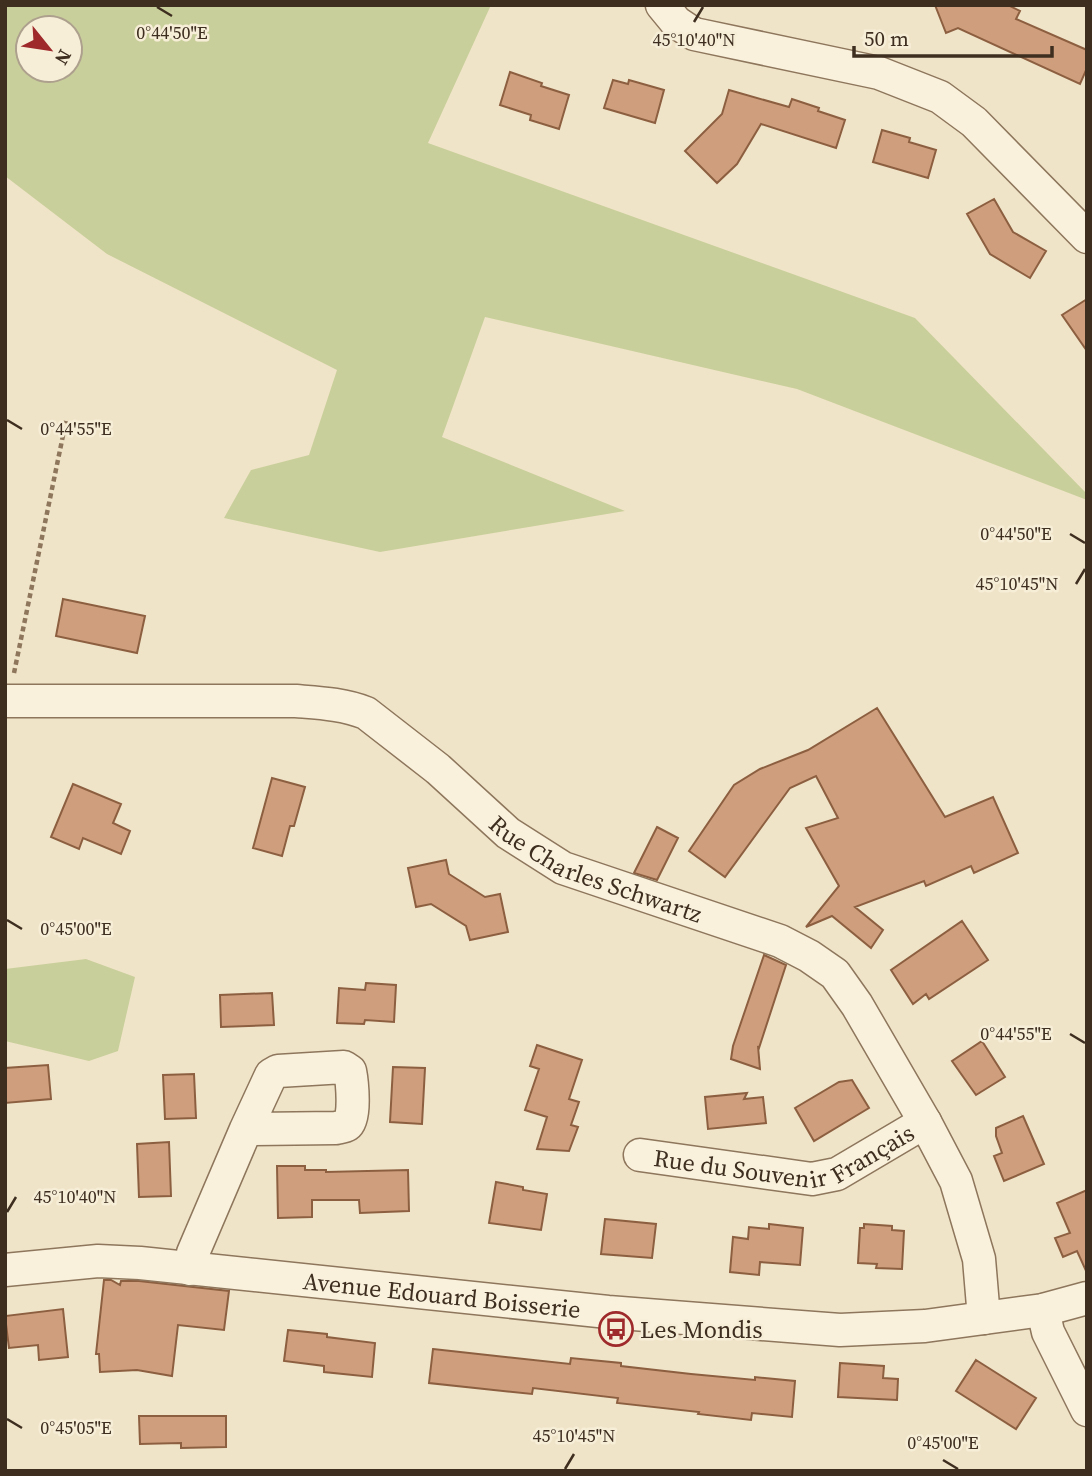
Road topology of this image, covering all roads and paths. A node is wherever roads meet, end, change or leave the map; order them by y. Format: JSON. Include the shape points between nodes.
{"nodes":[{"id":1,"x":662,"y":5,"type":"edge"},
{"id":2,"x":1087,"y":237,"type":"edge"},
{"id":3,"x":66,"y":421,"type":"dead end"},
{"id":4,"x":7,"y":701,"type":"edge"},
{"id":5,"x":925,"y":1122,"type":"junction"},
{"id":6,"x":246,"y":1129,"type":"dead end"},
{"id":7,"x":640,"y":1155,"type":"dead end"},
{"id":8,"x":190,"y":1269,"type":"junction"},
{"id":9,"x":5,"y":1270,"type":"edge"},
{"id":10,"x":1087,"y":1298,"type":"edge"},
{"id":11,"x":1042,"y":1310,"type":"junction"},
{"id":12,"x":984,"y":1318,"type":"junction"},
{"id":13,"x":1087,"y":1410,"type":"edge"}],
"edges":[{"from":1,"to":2,"type":"street","via":[[694,34],[879,73],[940,97],[974,122]]},
{"from":3,"to":4,"type":"path"},
{"from":4,"to":5,"type":"street","name":"Rue Charles Schwartz","via":[[296,701],[352,707],[366,713],[438,769],[508,833],[563,868],[780,942],[835,974]]},
{"from":5,"to":7,"type":"street","name":"Rue du Souvenir Français","via":[[836,1174],[812,1179]]},
{"from":5,"to":12,"type":"street","name":"Rue Charles Schwartz","via":[[956,1181],[979,1259]]},
{"from":6,"to":8,"type":"street"},
{"from":8,"to":9,"type":"street","name":"Avenue Edouard Boisserie","via":[[98,1261]]},
{"from":8,"to":12,"type":"street","name":"Avenue Edouard Boisserie","via":[[608,1312],[840,1330]]},
{"from":10,"to":11,"type":"street","name":"Avenue Edouard Boisserie"},
{"from":11,"to":12,"type":"street","name":"Avenue Edouard Boisserie"},
{"from":11,"to":13,"type":"street","via":[[1048,1332]]}]}
